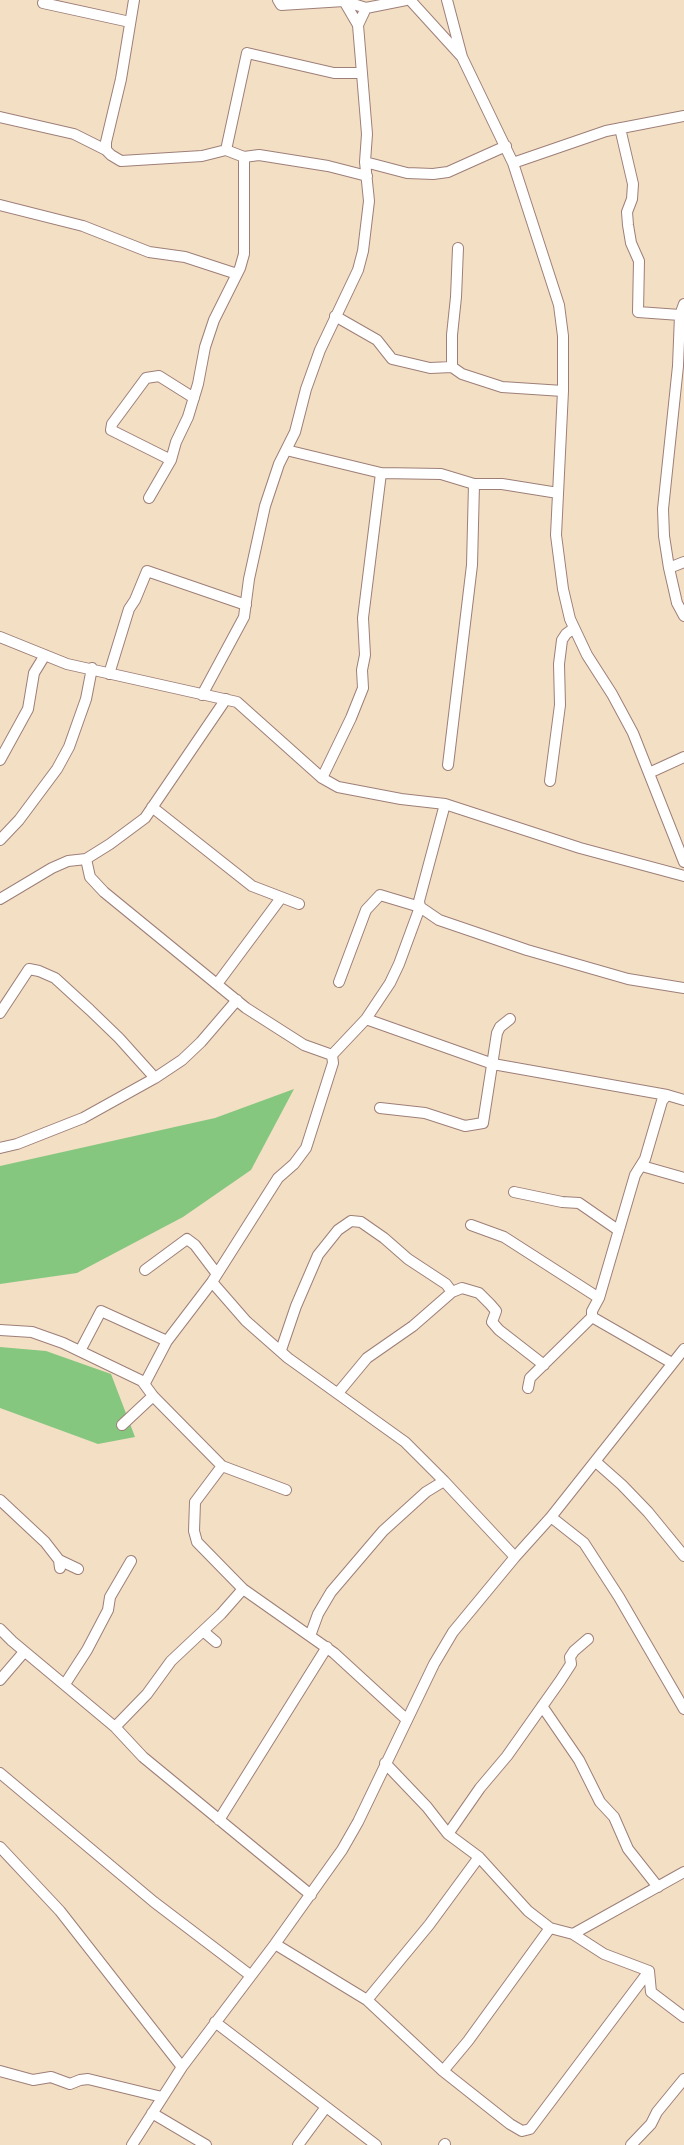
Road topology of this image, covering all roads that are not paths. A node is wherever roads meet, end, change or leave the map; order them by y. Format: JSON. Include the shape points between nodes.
{"nodes":[{"id":1,"x":134,"y":0,"type":"edge"},
{"id":2,"x":278,"y":0,"type":"edge"},
{"id":3,"x":408,"y":0,"type":"edge"},
{"id":4,"x":447,"y":0,"type":"edge"},
{"id":5,"x":344,"y":1,"type":"junction"},
{"id":6,"x":43,"y":3,"type":"dead end"},
{"id":7,"x":366,"y":8,"type":"junction"},
{"id":8,"x":130,"y":22,"type":"junction"},
{"id":9,"x":358,"y":25,"type":"junction"},
{"id":10,"x":462,"y":57,"type":"junction"},
{"id":11,"x":362,"y":73,"type":"junction"},
{"id":12,"x":684,"y":116,"type":"edge"},
{"id":13,"x":0,"y":117,"type":"edge"},
{"id":14,"x":620,"y":128,"type":"junction"},
{"id":15,"x":506,"y":146,"type":"junction"},
{"id":16,"x":106,"y":150,"type":"junction"},
{"id":17,"x":226,"y":150,"type":"junction"},
{"id":18,"x":244,"y":157,"type":"junction"},
{"id":19,"x":365,"y":162,"type":"junction"},
{"id":20,"x":513,"y":162,"type":"junction"},
{"id":21,"x":367,"y":176,"type":"junction"},
{"id":22,"x":0,"y":205,"type":"edge"},
{"id":23,"x":458,"y":248,"type":"dead end"},
{"id":24,"x":237,"y":274,"type":"junction"},
{"id":25,"x":684,"y":304,"type":"edge"},
{"id":26,"x":680,"y":315,"type":"junction"},
{"id":27,"x":335,"y":316,"type":"junction"},
{"id":28,"x":452,"y":367,"type":"junction"},
{"id":29,"x":563,"y":391,"type":"junction"},
{"id":30,"x":194,"y":398,"type":"junction"},
{"id":31,"x":295,"y":432,"type":"junction"},
{"id":32,"x":286,"y":450,"type":"junction"},
{"id":33,"x":303,"y":455,"type":"junction"},
{"id":34,"x":171,"y":460,"type":"junction"},
{"id":35,"x":381,"y":473,"type":"junction"},
{"id":36,"x":474,"y":484,"type":"junction"},
{"id":37,"x":558,"y":492,"type":"junction"},
{"id":38,"x":149,"y":498,"type":"dead end"},
{"id":39,"x":684,"y":562,"type":"edge"},
{"id":40,"x":669,"y":568,"type":"junction"},
{"id":41,"x":246,"y":605,"type":"junction"},
{"id":42,"x":684,"y":616,"type":"edge"},
{"id":43,"x":574,"y":628,"type":"junction"},
{"id":44,"x":0,"y":637,"type":"edge"},
{"id":45,"x":45,"y":655,"type":"junction"},
{"id":46,"x":92,"y":668,"type":"junction"},
{"id":47,"x":109,"y":674,"type":"junction"},
{"id":48,"x":202,"y":695,"type":"junction"},
{"id":49,"x":226,"y":699,"type":"junction"},
{"id":50,"x":684,"y":757,"type":"edge"},
{"id":51,"x":0,"y":760,"type":"edge"},
{"id":52,"x":448,"y":765,"type":"dead end"},
{"id":53,"x":649,"y":772,"type":"junction"},
{"id":54,"x":322,"y":778,"type":"junction"},
{"id":55,"x":550,"y":781,"type":"dead end"},
{"id":56,"x":445,"y":804,"type":"junction"},
{"id":57,"x":152,"y":807,"type":"junction"},
{"id":58,"x":680,"y":836,"type":"edge"},
{"id":59,"x":0,"y":840,"type":"edge"},
{"id":60,"x":86,"y":859,"type":"junction"},
{"id":61,"x":684,"y":862,"type":"edge"},
{"id":62,"x":684,"y":876,"type":"edge"},
{"id":63,"x":280,"y":898,"type":"junction"},
{"id":64,"x":0,"y":899,"type":"edge"},
{"id":65,"x":299,"y":904,"type":"dead end"},
{"id":66,"x":420,"y":908,"type":"junction"},
{"id":67,"x":339,"y":982,"type":"dead end"},
{"id":68,"x":217,"y":984,"type":"junction"},
{"id":69,"x":684,"y":988,"type":"edge"},
{"id":70,"x":237,"y":1000,"type":"junction"},
{"id":71,"x":0,"y":1013,"type":"edge"},
{"id":72,"x":366,"y":1019,"type":"junction"},
{"id":73,"x":510,"y":1019,"type":"dead end"},
{"id":74,"x":332,"y":1055,"type":"junction"},
{"id":75,"x":493,"y":1064,"type":"junction"},
{"id":76,"x":155,"y":1078,"type":"junction"},
{"id":77,"x":667,"y":1095,"type":"junction"},
{"id":78,"x":684,"y":1100,"type":"edge"},
{"id":79,"x":380,"y":1108,"type":"dead end"},
{"id":80,"x":0,"y":1148,"type":"edge"},
{"id":81,"x":642,"y":1166,"type":"junction"},
{"id":82,"x":684,"y":1178,"type":"edge"},
{"id":83,"x":514,"y":1192,"type":"dead end"},
{"id":84,"x":471,"y":1225,"type":"dead end"},
{"id":85,"x":618,"y":1230,"type":"junction"},
{"id":86,"x":145,"y":1270,"type":"dead end"},
{"id":87,"x":214,"y":1278,"type":"junction"},
{"id":88,"x":452,"y":1292,"type":"junction"},
{"id":89,"x":599,"y":1298,"type":"junction"},
{"id":90,"x":592,"y":1317,"type":"junction"},
{"id":91,"x":0,"y":1330,"type":"edge"},
{"id":92,"x":167,"y":1341,"type":"junction"},
{"id":93,"x":684,"y":1349,"type":"edge"},
{"id":94,"x":281,"y":1350,"type":"junction"},
{"id":95,"x":80,"y":1351,"type":"junction"},
{"id":96,"x":672,"y":1363,"type":"junction"},
{"id":97,"x":544,"y":1364,"type":"junction"},
{"id":98,"x":145,"y":1383,"type":"junction"},
{"id":99,"x":528,"y":1388,"type":"dead end"},
{"id":100,"x":338,"y":1393,"type":"junction"},
{"id":101,"x":153,"y":1396,"type":"junction"},
{"id":102,"x":122,"y":1425,"type":"dead end"},
{"id":103,"x":596,"y":1462,"type":"junction"},
{"id":104,"x":222,"y":1466,"type":"junction"},
{"id":105,"x":444,"y":1481,"type":"junction"},
{"id":106,"x":286,"y":1490,"type":"dead end"},
{"id":107,"x":0,"y":1500,"type":"edge"},
{"id":108,"x":551,"y":1517,"type":"junction"},
{"id":109,"x":684,"y":1556,"type":"edge"},
{"id":110,"x":515,"y":1557,"type":"junction"},
{"id":111,"x":131,"y":1561,"type":"dead end"},
{"id":112,"x":78,"y":1569,"type":"dead end"},
{"id":113,"x":243,"y":1589,"type":"junction"},
{"id":114,"x":0,"y":1629,"type":"edge"},
{"id":115,"x":203,"y":1631,"type":"junction"},
{"id":116,"x":310,"y":1636,"type":"junction"},
{"id":117,"x":588,"y":1639,"type":"dead end"},
{"id":118,"x":216,"y":1642,"type":"dead end"},
{"id":119,"x":327,"y":1647,"type":"junction"},
{"id":120,"x":24,"y":1652,"type":"junction"},
{"id":121,"x":0,"y":1680,"type":"edge"},
{"id":122,"x":65,"y":1684,"type":"junction"},
{"id":123,"x":542,"y":1706,"type":"junction"},
{"id":124,"x":684,"y":1708,"type":"edge"},
{"id":125,"x":406,"y":1719,"type":"junction"},
{"id":126,"x":115,"y":1727,"type":"junction"},
{"id":127,"x":385,"y":1763,"type":"junction"},
{"id":128,"x":0,"y":1773,"type":"edge"},
{"id":129,"x":220,"y":1820,"type":"junction"},
{"id":130,"x":448,"y":1834,"type":"junction"},
{"id":131,"x":0,"y":1847,"type":"edge"},
{"id":132,"x":479,"y":1858,"type":"junction"},
{"id":133,"x":684,"y":1872,"type":"edge"},
{"id":134,"x":658,"y":1887,"type":"junction"},
{"id":135,"x":311,"y":1895,"type":"junction"},
{"id":136,"x":550,"y":1928,"type":"junction"},
{"id":137,"x":573,"y":1934,"type":"junction"},
{"id":138,"x":275,"y":1944,"type":"junction"},
{"id":139,"x":649,"y":1971,"type":"junction"},
{"id":140,"x":250,"y":1975,"type":"junction"},
{"id":141,"x":367,"y":2000,"type":"junction"},
{"id":142,"x":680,"y":2006,"type":"edge"},
{"id":143,"x":684,"y":2017,"type":"edge"},
{"id":144,"x":215,"y":2022,"type":"junction"},
{"id":145,"x":182,"y":2067,"type":"junction"},
{"id":146,"x":0,"y":2071,"type":"edge"},
{"id":147,"x":443,"y":2071,"type":"junction"},
{"id":148,"x":684,"y":2079,"type":"edge"},
{"id":149,"x":162,"y":2097,"type":"junction"},
{"id":150,"x":326,"y":2107,"type":"junction"},
{"id":151,"x":152,"y":2113,"type":"junction"},
{"id":152,"x":132,"y":2145,"type":"edge"},
{"id":153,"x":206,"y":2145,"type":"edge"},
{"id":154,"x":298,"y":2145,"type":"edge"},
{"id":155,"x":376,"y":2145,"type":"edge"},
{"id":156,"x":631,"y":2145,"type":"edge"}],
"edges":[{"from":1,"to":8,"type":"street"},
{"from":2,"to":5,"type":"street","via":[[281,5]]},
{"from":3,"to":7,"type":"street"},
{"from":3,"to":10,"type":"street"},
{"from":4,"to":10,"type":"street"},
{"from":5,"to":7,"type":"street"},
{"from":5,"to":9,"type":"street"},
{"from":6,"to":8,"type":"street"},
{"from":7,"to":9,"type":"street"},
{"from":8,"to":16,"type":"street"},
{"from":9,"to":11,"type":"street"},
{"from":10,"to":15,"type":"street"},
{"from":11,"to":17,"type":"street","via":[[334,73],[247,54]]},
{"from":11,"to":19,"type":"street","via":[[367,134]]},
{"from":12,"to":14,"type":"street"},
{"from":13,"to":16,"type":"street","via":[[74,134]]},
{"from":14,"to":20,"type":"street"},
{"from":14,"to":26,"type":"street","via":[[633,184],[627,218],[631,243],[639,261],[638,312]]},
{"from":15,"to":19,"type":"street","via":[[448,172],[433,174],[407,173]]},
{"from":15,"to":20,"type":"street"},
{"from":16,"to":17,"type":"street","via":[[121,161],[202,156]]},
{"from":17,"to":18,"type":"street"},
{"from":18,"to":21,"type":"street","via":[[259,155]]},
{"from":18,"to":24,"type":"street","via":[[244,254]]},
{"from":19,"to":21,"type":"street"},
{"from":20,"to":29,"type":"street","via":[[559,305],[564,336]]},
{"from":21,"to":27,"type":"street","via":[[369,201],[363,250],[358,270]]},
{"from":22,"to":24,"type":"street","via":[[83,226],[149,252],[171,253]]},
{"from":23,"to":28,"type":"street"},
{"from":24,"to":30,"type":"street","via":[[204,347]]},
{"from":25,"to":26,"type":"street"},
{"from":26,"to":40,"type":"street","via":[[663,508]]},
{"from":27,"to":28,"type":"street","via":[[377,340],[392,359],[430,368]]},
{"from":27,"to":31,"type":"street","via":[[312,374]]},
{"from":28,"to":29,"type":"street","via":[[462,374],[502,386]]},
{"from":29,"to":37,"type":"street"},
{"from":30,"to":34,"type":"street"},
{"from":30,"to":34,"type":"street","via":[[159,376],[146,378],[112,424],[111,430]]},
{"from":31,"to":32,"type":"street"},
{"from":31,"to":33,"type":"street"},
{"from":32,"to":33,"type":"street"},
{"from":32,"to":41,"type":"street","via":[[265,506]]},
{"from":33,"to":35,"type":"street"},
{"from":34,"to":38,"type":"street"},
{"from":35,"to":36,"type":"street","via":[[441,474]]},
{"from":35,"to":54,"type":"street","via":[[363,618],[363,688]]},
{"from":36,"to":37,"type":"street","via":[[502,484]]},
{"from":36,"to":52,"type":"street","via":[[472,565]]},
{"from":37,"to":43,"type":"street","via":[[557,547],[563,589]]},
{"from":39,"to":40,"type":"street"},
{"from":40,"to":42,"type":"street","via":[[677,603]]},
{"from":41,"to":47,"type":"street","via":[[147,571],[129,609]]},
{"from":41,"to":48,"type":"street","via":[[241,623]]},
{"from":43,"to":53,"type":"street","via":[[635,738]]},
{"from":43,"to":55,"type":"street","via":[[562,640],[560,705]]},
{"from":44,"to":45,"type":"street"},
{"from":45,"to":46,"type":"street","via":[[68,664]]},
{"from":45,"to":51,"type":"street","via":[[34,674],[28,709]]},
{"from":46,"to":47,"type":"street"},
{"from":46,"to":59,"type":"street","via":[[86,699],[70,747],[29,807]]},
{"from":47,"to":48,"type":"street"},
{"from":48,"to":49,"type":"street"},
{"from":49,"to":54,"type":"street","via":[[236,702]]},
{"from":49,"to":57,"type":"street"},
{"from":50,"to":53,"type":"street"},
{"from":53,"to":58,"type":"street"},
{"from":54,"to":56,"type":"street","via":[[338,788]]},
{"from":56,"to":62,"type":"street","via":[[580,848]]},
{"from":56,"to":66,"type":"street","via":[[419,901]]},
{"from":57,"to":60,"type":"street","via":[[145,818]]},
{"from":57,"to":63,"type":"street","via":[[252,886]]},
{"from":58,"to":61,"type":"street"},
{"from":60,"to":64,"type":"street","via":[[68,861],[52,868]]},
{"from":60,"to":68,"type":"street","via":[[90,877],[104,892]]},
{"from":63,"to":65,"type":"street"},
{"from":63,"to":68,"type":"street"},
{"from":66,"to":67,"type":"street","via":[[380,895],[366,910]]},
{"from":66,"to":69,"type":"street","via":[[438,920],[527,950],[628,979]]},
{"from":66,"to":72,"type":"street","via":[[390,983]]},
{"from":68,"to":70,"type":"street"},
{"from":70,"to":74,"type":"street","via":[[304,1045]]},
{"from":70,"to":76,"type":"street","via":[[201,1042]]},
{"from":71,"to":76,"type":"street","via":[[28,970],[39,971],[55,978],[90,1010]]},
{"from":72,"to":74,"type":"street"},
{"from":72,"to":75,"type":"street"},
{"from":73,"to":75,"type":"street","via":[[497,1033]]},
{"from":74,"to":87,"type":"street","via":[[333,1063],[306,1148],[278,1178]]},
{"from":75,"to":77,"type":"street"},
{"from":75,"to":79,"type":"street","via":[[482,1123],[478,1125],[465,1126],[425,1112]]},
{"from":76,"to":80,"type":"street","via":[[83,1118]]},
{"from":77,"to":78,"type":"street"},
{"from":77,"to":81,"type":"street","via":[[662,1101]]},
{"from":81,"to":82,"type":"street"},
{"from":81,"to":85,"type":"street","via":[[635,1175]]},
{"from":83,"to":85,"type":"street","via":[[579,1203]]},
{"from":84,"to":89,"type":"street","via":[[504,1237]]},
{"from":85,"to":89,"type":"street"},
{"from":86,"to":87,"type":"street","via":[[187,1239],[195,1245]]},
{"from":87,"to":92,"type":"street"},
{"from":87,"to":94,"type":"street","via":[[246,1321]]},
{"from":88,"to":94,"type":"street","via":[[446,1284],[408,1259],[384,1238],[361,1222],[351,1221],[338,1230],[318,1255]]},
{"from":88,"to":97,"type":"street","via":[[462,1288],[479,1293],[496,1311],[492,1322],[495,1326]]},
{"from":88,"to":100,"type":"street","via":[[413,1326],[367,1358]]},
{"from":89,"to":90,"type":"street"},
{"from":90,"to":96,"type":"street"},
{"from":90,"to":97,"type":"street"},
{"from":91,"to":95,"type":"street","via":[[32,1332]]},
{"from":92,"to":95,"type":"street","via":[[101,1312]]},
{"from":92,"to":98,"type":"street"},
{"from":93,"to":96,"type":"street"},
{"from":94,"to":100,"type":"street"},
{"from":95,"to":98,"type":"street"},
{"from":96,"to":103,"type":"street"},
{"from":97,"to":99,"type":"street","via":[[530,1378]]},
{"from":98,"to":101,"type":"street"},
{"from":100,"to":105,"type":"street","via":[[405,1442]]},
{"from":101,"to":102,"type":"street"},
{"from":101,"to":104,"type":"street"},
{"from":103,"to":108,"type":"street"},
{"from":103,"to":109,"type":"street","via":[[648,1512]]},
{"from":104,"to":106,"type":"street"},
{"from":104,"to":113,"type":"street","via":[[195,1502],[194,1531],[202,1549]]},
{"from":105,"to":110,"type":"street"},
{"from":105,"to":116,"type":"street","via":[[426,1492],[382,1531],[331,1592]]},
{"from":107,"to":112,"type":"street","via":[[46,1542],[59,1564]]},
{"from":108,"to":110,"type":"street"},
{"from":108,"to":124,"type":"street","via":[[584,1543]]},
{"from":110,"to":125,"type":"street","via":[[453,1632]]},
{"from":111,"to":122,"type":"street","via":[[110,1597],[108,1610],[87,1650]]},
{"from":113,"to":115,"type":"street"},
{"from":113,"to":116,"type":"street"},
{"from":114,"to":120,"type":"street"},
{"from":115,"to":118,"type":"street"},
{"from":115,"to":126,"type":"street","via":[[171,1661],[147,1694]]},
{"from":116,"to":119,"type":"street"},
{"from":117,"to":123,"type":"street","via":[[574,1651],[571,1664]]},
{"from":119,"to":125,"type":"street"},
{"from":119,"to":129,"type":"street"},
{"from":120,"to":121,"type":"street"},
{"from":120,"to":122,"type":"street"},
{"from":122,"to":126,"type":"street"},
{"from":123,"to":130,"type":"street"},
{"from":123,"to":134,"type":"street","via":[[579,1760],[600,1802],[614,1817],[628,1849]]},
{"from":125,"to":127,"type":"street"},
{"from":126,"to":129,"type":"street","via":[[143,1757]]},
{"from":127,"to":130,"type":"street"},
{"from":127,"to":135,"type":"street","via":[[358,1822]]},
{"from":128,"to":140,"type":"street","via":[[154,1902]]},
{"from":129,"to":135,"type":"street"},
{"from":130,"to":132,"type":"street"},
{"from":131,"to":145,"type":"street","via":[[60,1911]]},
{"from":132,"to":136,"type":"street","via":[[528,1910]]},
{"from":132,"to":141,"type":"street"},
{"from":133,"to":134,"type":"street"},
{"from":134,"to":137,"type":"street"},
{"from":135,"to":138,"type":"street"},
{"from":136,"to":137,"type":"street"},
{"from":136,"to":147,"type":"street"},
{"from":137,"to":139,"type":"street","via":[[604,1954]]},
{"from":138,"to":140,"type":"street"},
{"from":138,"to":141,"type":"street"},
{"from":139,"to":142,"type":"street","via":[[650,1992]]},
{"from":139,"to":147,"type":"street","via":[[530,2129],[522,2131],[510,2124]]},
{"from":140,"to":144,"type":"street"},
{"from":141,"to":147,"type":"street"},
{"from":142,"to":143,"type":"street"},
{"from":144,"to":145,"type":"street"},
{"from":144,"to":150,"type":"street"},
{"from":145,"to":149,"type":"street"},
{"from":146,"to":149,"type":"street","via":[[33,2080],[51,2077],[70,2084],[88,2079]]},
{"from":148,"to":156,"type":"street"},
{"from":149,"to":151,"type":"street"},
{"from":150,"to":154,"type":"street"},
{"from":150,"to":155,"type":"street"},
{"from":151,"to":152,"type":"street"},
{"from":151,"to":153,"type":"street"}]}
